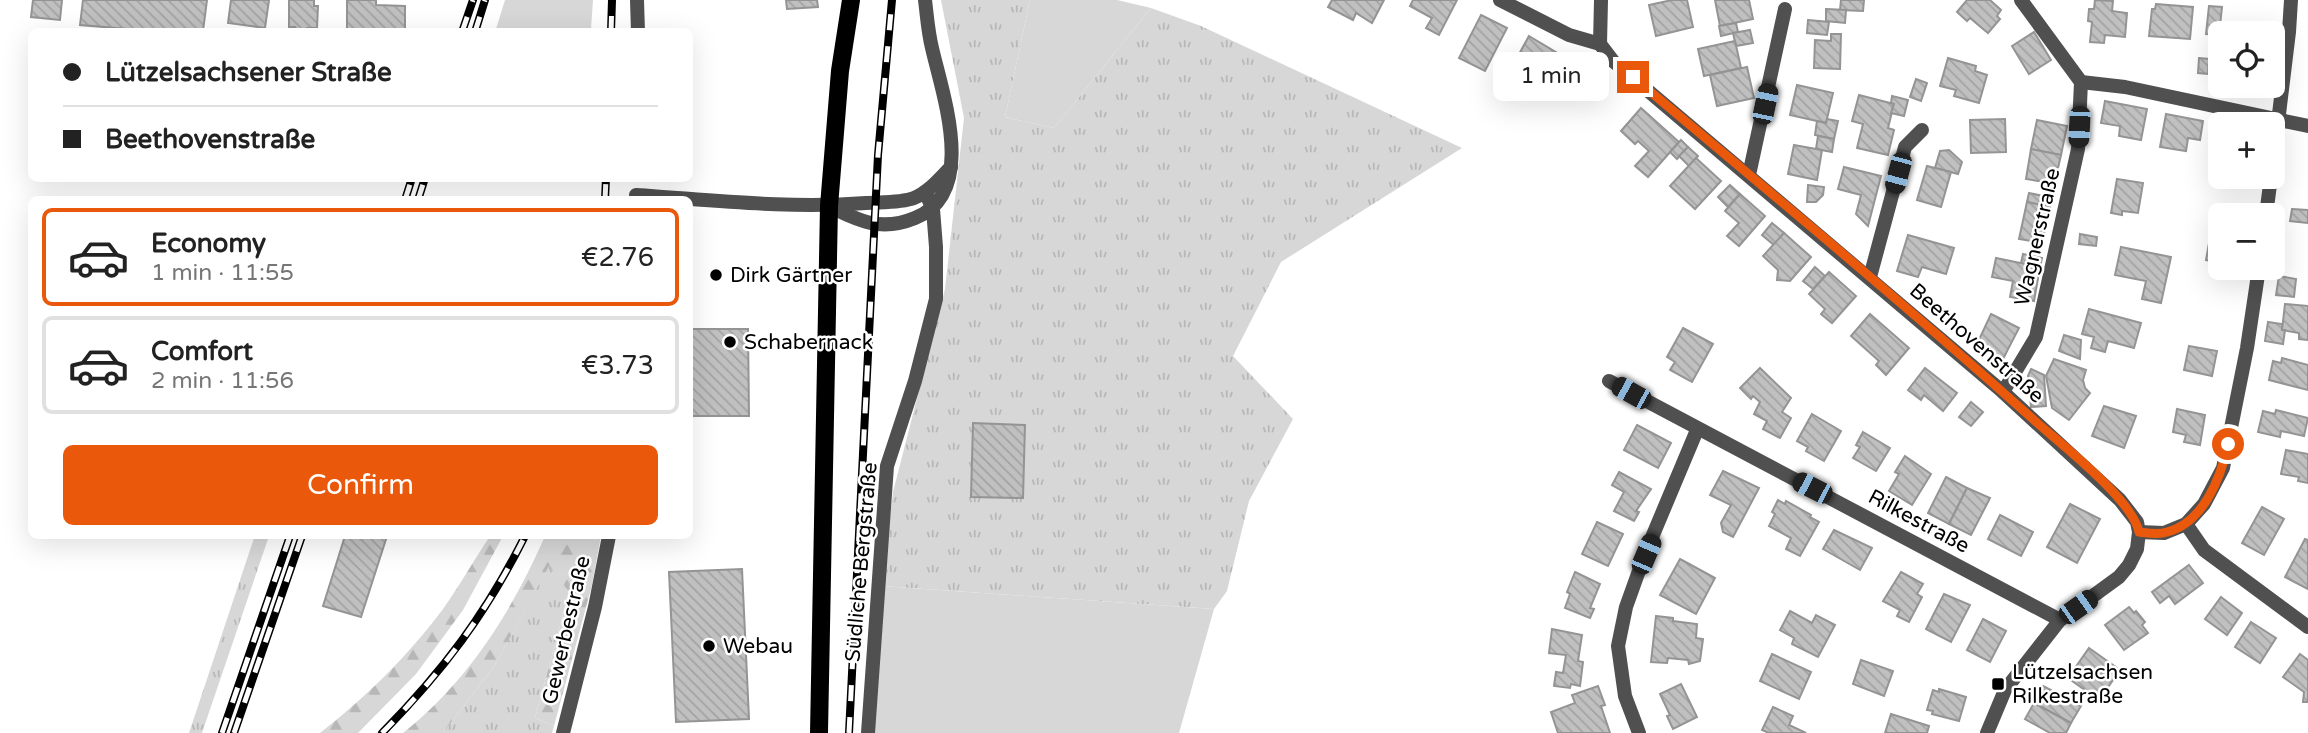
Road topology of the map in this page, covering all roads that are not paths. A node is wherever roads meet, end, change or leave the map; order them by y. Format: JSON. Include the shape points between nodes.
{"nodes":[{"id":1,"x":637,"y":0,"type":"edge"},
{"id":2,"x":851,"y":0,"type":"edge"},
{"id":3,"x":925,"y":0,"type":"edge"},
{"id":4,"x":1500,"y":0,"type":"edge"},
{"id":5,"x":1601,"y":0,"type":"edge"},
{"id":6,"x":2021,"y":0,"type":"edge"},
{"id":7,"x":2291,"y":0,"type":"edge"},
{"id":8,"x":1785,"y":9,"type":"dead end"},
{"id":9,"x":638,"y":28,"type":"edge"},
{"id":10,"x":1601,"y":44,"type":"junction"},
{"id":11,"x":2081,"y":82,"type":"junction"},
{"id":12,"x":2238,"y":112,"type":"edge"},
{"id":13,"x":2280,"y":112,"type":"edge"},
{"id":14,"x":2285,"y":122,"type":"edge"},
{"id":15,"x":2308,"y":126,"type":"edge"},
{"id":16,"x":1922,"y":130,"type":"dead end"},
{"id":17,"x":951,"y":167,"type":"junction"},
{"id":18,"x":1749,"y":175,"type":"junction"},
{"id":19,"x":925,"y":192,"type":"junction"},
{"id":20,"x":693,"y":200,"type":"edge"},
{"id":21,"x":829,"y":206,"type":"junction"},
{"id":22,"x":933,"y":209,"type":"junction"},
{"id":23,"x":1870,"y":277,"type":"junction"},
{"id":24,"x":2257,"y":280,"type":"edge"},
{"id":25,"x":1609,"y":381,"type":"dead end"},
{"id":26,"x":2003,"y":392,"type":"junction"},
{"id":27,"x":1698,"y":429,"type":"junction"},
{"id":28,"x":2186,"y":524,"type":"junction"},
{"id":29,"x":2139,"y":532,"type":"junction"},
{"id":30,"x":608,"y":539,"type":"edge"},
{"id":31,"x":2060,"y":620,"type":"junction"},
{"id":32,"x":2308,"y":627,"type":"edge"},
{"id":33,"x":563,"y":733,"type":"edge"},
{"id":34,"x":819,"y":733,"type":"edge"},
{"id":35,"x":868,"y":733,"type":"edge"},
{"id":36,"x":1639,"y":733,"type":"edge"},
{"id":37,"x":1987,"y":733,"type":"edge"}],
"edges":[{"from":1,"to":9,"type":"street"},
{"from":2,"to":21,"type":"main road"},
{"from":3,"to":17,"type":"street","via":[[948,116]]},
{"from":4,"to":10,"type":"street","via":[[1569,35]]},
{"from":5,"to":10,"type":"street"},
{"from":6,"to":11,"type":"street"},
{"from":7,"to":13,"type":"street"},
{"from":8,"to":18,"type":"street"},
{"from":10,"to":18,"type":"street","name":"Beethovenstraße","via":[[1613,61]]},
{"from":11,"to":12,"type":"street"},
{"from":11,"to":26,"type":"street","name":"Wagnerstraße","via":[[2078,149],[2036,337]]},
{"from":14,"to":15,"type":"street"},
{"from":16,"to":23,"type":"street","via":[[1905,147]]},
{"from":17,"to":19,"type":"street"},
{"from":17,"to":22,"type":"street","via":[[946,189]]},
{"from":18,"to":23,"type":"street","name":"Beethovenstraße"},
{"from":19,"to":21,"type":"street","via":[[912,199]]},
{"from":19,"to":22,"type":"street","name":"Südliche Bergstraße"},
{"from":20,"to":21,"type":"street"},
{"from":21,"to":22,"type":"street","via":[[865,224],[905,222]]},
{"from":21,"to":34,"type":"main road"},
{"from":22,"to":35,"type":"street","name":"Südliche Bergstraße","via":[[936,299],[887,466]]},
{"from":23,"to":26,"type":"street","name":"Beethovenstraße"},
{"from":24,"to":28,"type":"street","via":[[2223,468],[2204,504]]},
{"from":25,"to":27,"type":"street","name":"Rilkestraße"},
{"from":26,"to":29,"type":"street","name":"Beethovenstraße","via":[[2120,500]]},
{"from":27,"to":31,"type":"street","name":"Rilkestraße"},
{"from":27,"to":36,"type":"street","via":[[1630,596],[1618,646],[1625,696]]},
{"from":28,"to":29,"type":"street","via":[[2164,533]]},
{"from":28,"to":32,"type":"street","via":[[2204,550]]},
{"from":29,"to":31,"type":"street","via":[[2137,548],[2119,577]]},
{"from":30,"to":33,"type":"street","name":"Gewerbestraße"},
{"from":31,"to":37,"type":"street","via":[[2005,690]]}]}
